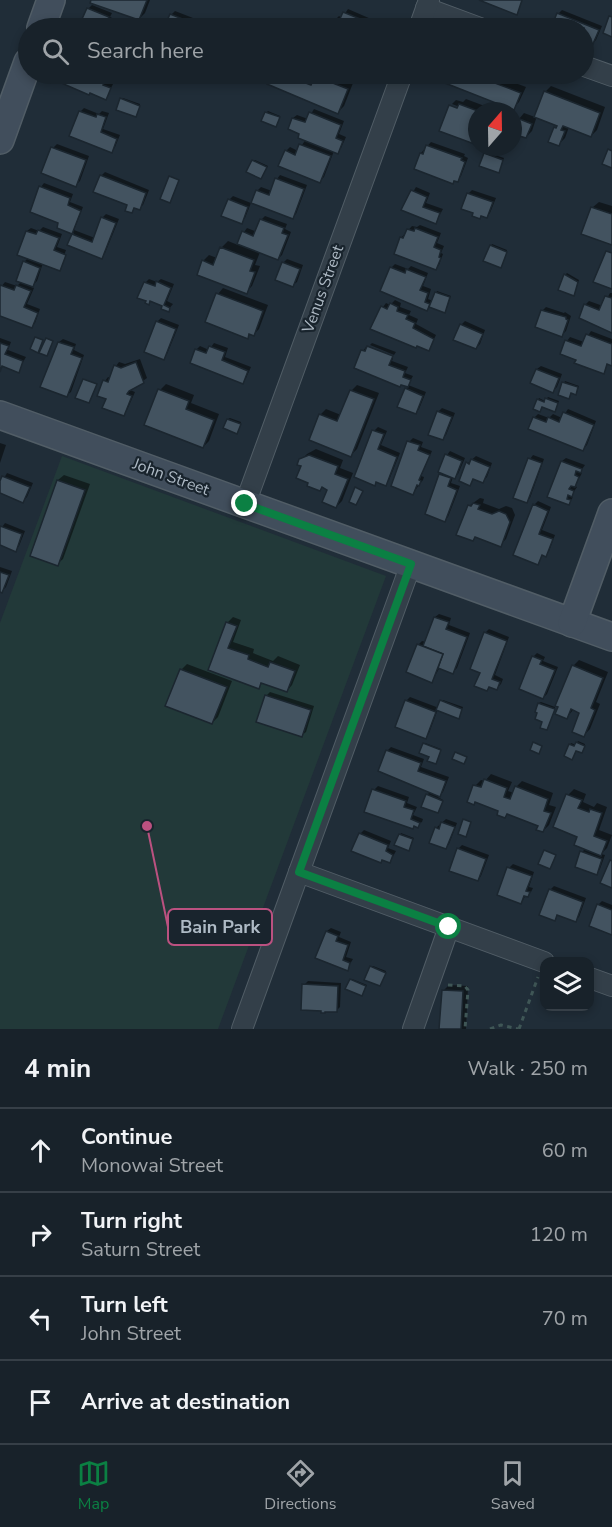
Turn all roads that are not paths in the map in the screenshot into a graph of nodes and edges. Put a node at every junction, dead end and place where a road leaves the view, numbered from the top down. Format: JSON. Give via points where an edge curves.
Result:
{"nodes":[{"id":1,"x":51,"y":0,"type":"edge"},
{"id":2,"x":428,"y":4,"type":"edge"},
{"id":3,"x":45,"y":18,"type":"edge"},
{"id":4,"x":458,"y":18,"type":"edge"},
{"id":5,"x":594,"y":70,"type":"edge"},
{"id":6,"x":612,"y":76,"type":"edge"},
{"id":7,"x":20,"y":84,"type":"edge"},
{"id":8,"x":398,"y":84,"type":"edge"},
{"id":9,"x":0,"y":140,"type":"edge"},
{"id":10,"x":0,"y":415,"type":"edge"},
{"id":11,"x":245,"y":504,"type":"junction"},
{"id":12,"x":612,"y":513,"type":"edge"},
{"id":13,"x":411,"y":564,"type":"junction"},
{"id":14,"x":572,"y":622,"type":"junction"},
{"id":15,"x":612,"y":637,"type":"edge"},
{"id":16,"x":299,"y":872,"type":"junction"},
{"id":17,"x":449,"y":927,"type":"junction"},
{"id":18,"x":540,"y":968,"type":"edge"},
{"id":19,"x":594,"y":979,"type":"edge"},
{"id":20,"x":612,"y":986,"type":"edge"},
{"id":21,"x":242,"y":1029,"type":"edge"},
{"id":22,"x":413,"y":1029,"type":"edge"}],
"edges":[{"from":1,"to":3,"type":"street"},
{"from":2,"to":4,"type":"street"},
{"from":5,"to":6,"type":"street"},
{"from":7,"to":9,"type":"street"},
{"from":8,"to":11,"type":"street","name":"Venus Street"},
{"from":10,"to":11,"type":"street","name":"John Street"},
{"from":11,"to":13,"type":"street","name":"John Street"},
{"from":12,"to":14,"type":"street"},
{"from":13,"to":14,"type":"street","name":"John Street"},
{"from":13,"to":16,"type":"street"},
{"from":14,"to":15,"type":"street","name":"John Street"},
{"from":16,"to":17,"type":"street"},
{"from":16,"to":21,"type":"street"},
{"from":17,"to":18,"type":"street"},
{"from":17,"to":22,"type":"street"},
{"from":19,"to":20,"type":"street"}]}
